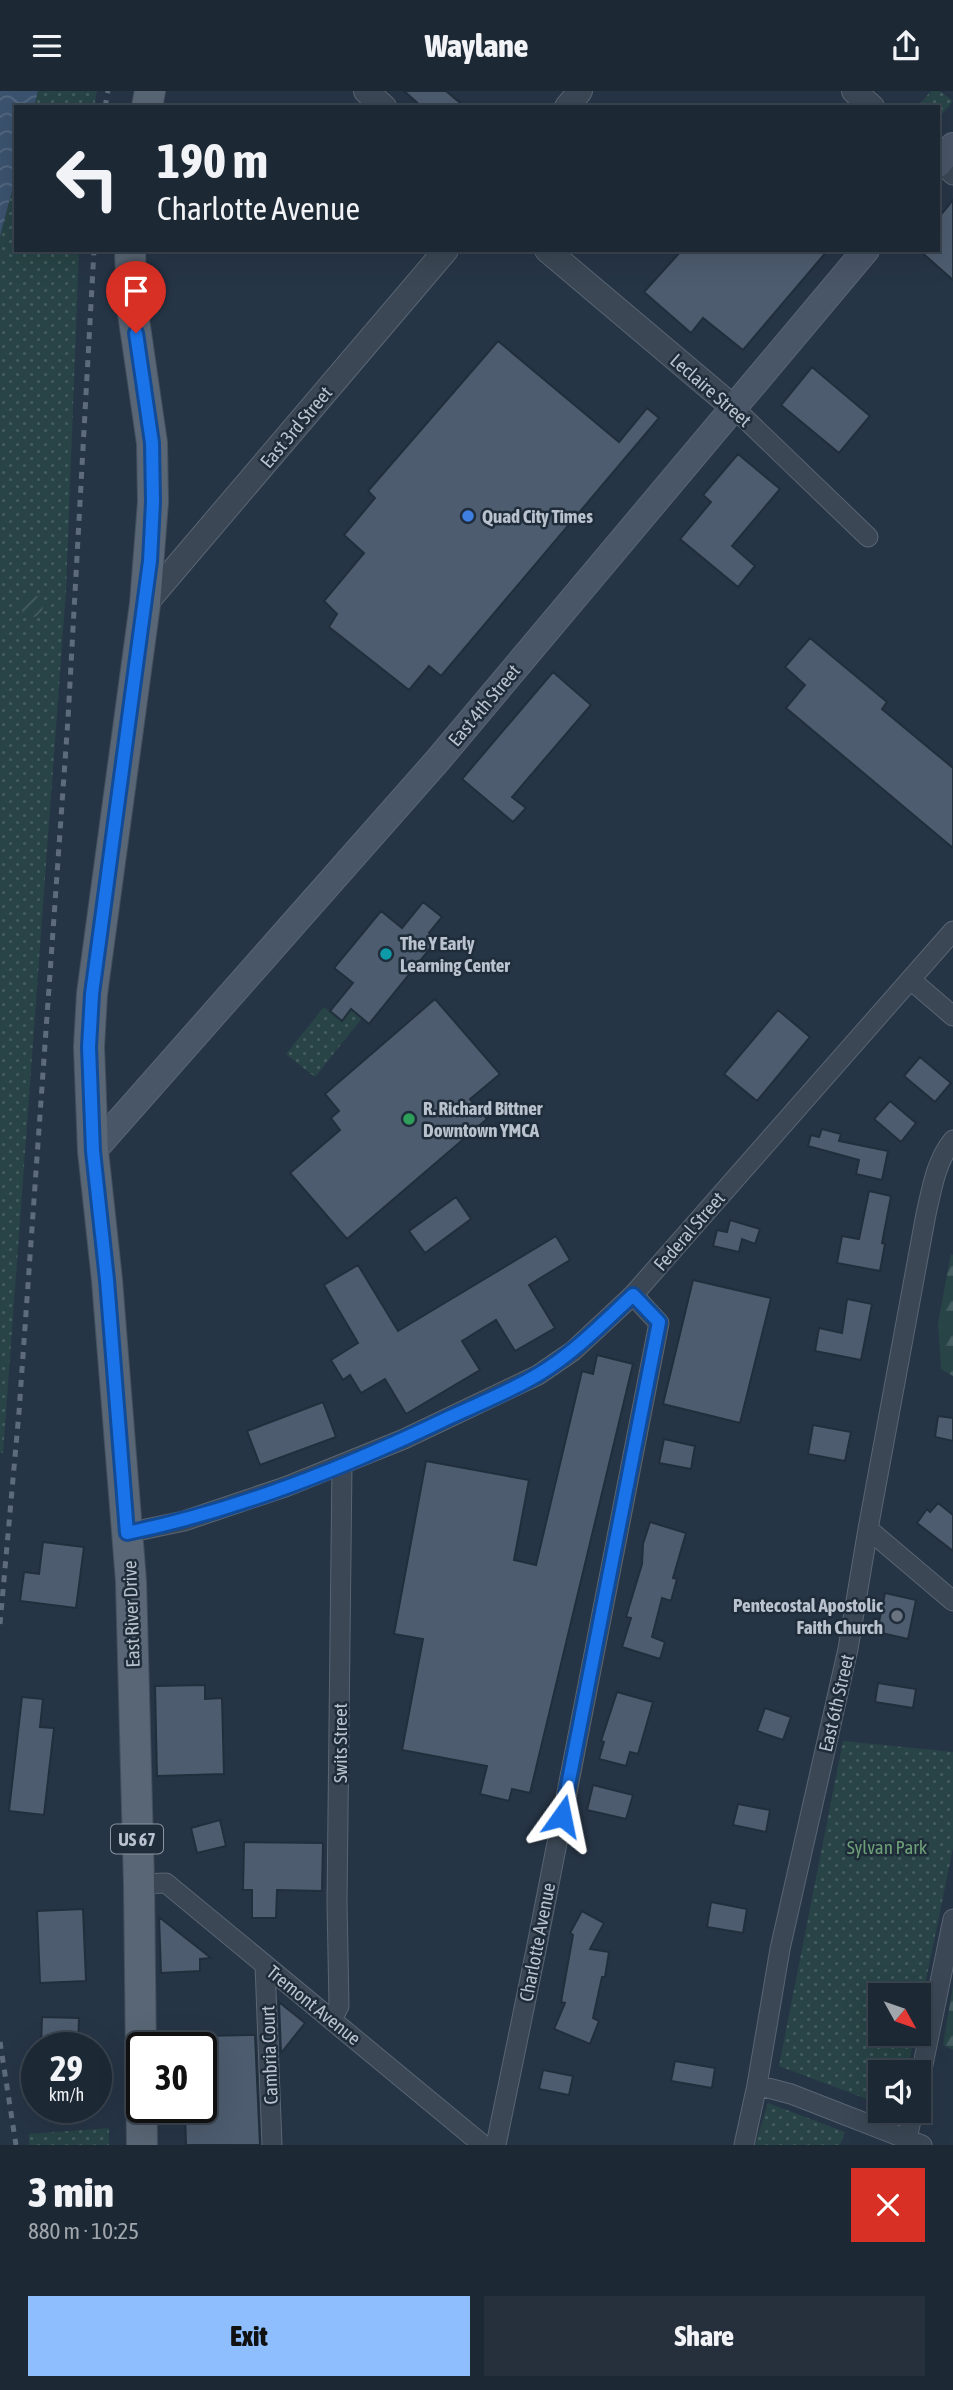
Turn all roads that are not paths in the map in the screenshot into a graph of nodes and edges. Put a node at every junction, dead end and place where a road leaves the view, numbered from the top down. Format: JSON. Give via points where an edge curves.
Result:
{"nodes":[{"id":1,"x":366,"y":91,"type":"edge"},
{"id":2,"x":580,"y":91,"type":"edge"},
{"id":3,"x":854,"y":91,"type":"edge"},
{"id":4,"x":382,"y":105,"type":"edge"},
{"id":5,"x":569,"y":105,"type":"edge"},
{"id":6,"x":870,"y":105,"type":"edge"},
{"id":7,"x":953,"y":146,"type":"edge"},
{"id":8,"x":940,"y":161,"type":"edge"},
{"id":9,"x":130,"y":252,"type":"edge"},
{"id":10,"x":444,"y":252,"type":"edge"},
{"id":11,"x":549,"y":252,"type":"edge"},
{"id":12,"x":864,"y":252,"type":"edge"},
{"id":13,"x":734,"y":408,"type":"junction"},
{"id":14,"x":868,"y":537,"type":"dead end"},
{"id":15,"x":145,"y":604,"type":"junction"},
{"id":16,"x":953,"y":931,"type":"edge"},
{"id":17,"x":911,"y":980,"type":"junction"},
{"id":18,"x":953,"y":1016,"type":"edge"},
{"id":19,"x":953,"y":1140,"type":"edge"},
{"id":20,"x":93,"y":1151,"type":"junction"},
{"id":21,"x":633,"y":1295,"type":"junction"},
{"id":22,"x":342,"y":1464,"type":"junction"},
{"id":23,"x":868,"y":1529,"type":"junction"},
{"id":24,"x":127,"y":1533,"type":"junction"},
{"id":25,"x":953,"y":1601,"type":"edge"},
{"id":26,"x":139,"y":1884,"type":"junction"},
{"id":27,"x":953,"y":1919,"type":"edge"},
{"id":28,"x":265,"y":1965,"type":"junction"},
{"id":29,"x":332,"y":2019,"type":"junction"},
{"id":30,"x":924,"y":2060,"type":"edge"},
{"id":31,"x":757,"y":2085,"type":"junction"},
{"id":32,"x":914,"y":2123,"type":"edge"},
{"id":33,"x":915,"y":2142,"type":"edge"},
{"id":34,"x":142,"y":2145,"type":"edge"},
{"id":35,"x":272,"y":2145,"type":"edge"},
{"id":36,"x":483,"y":2145,"type":"edge"},
{"id":37,"x":496,"y":2145,"type":"edge"},
{"id":38,"x":744,"y":2145,"type":"edge"}],
"edges":[{"from":1,"to":4,"type":"street"},
{"from":2,"to":5,"type":"street"},
{"from":3,"to":6,"type":"street"},
{"from":7,"to":8,"type":"main road"},
{"from":9,"to":15,"type":"main road","name":"East River Drive","number":"US 67","via":[[132,306],[152,443],[153,502]]},
{"from":10,"to":15,"type":"street","name":"East 3rd Street"},
{"from":11,"to":13,"type":"street","name":"Leclaire Street"},
{"from":12,"to":13,"type":"main road","name":"East 4th Street"},
{"from":13,"to":14,"type":"street","name":"Leclaire Street"},
{"from":13,"to":20,"type":"main road","name":"East 4th Street","via":[[438,760]]},
{"from":15,"to":20,"type":"main road","name":"East River Drive","number":"US 67","via":[[92,994]]},
{"from":16,"to":17,"type":"street","name":"Federal Street"},
{"from":17,"to":18,"type":"street"},
{"from":17,"to":21,"type":"street","name":"Federal Street"},
{"from":19,"to":23,"type":"street","name":"East 6th Street","via":[[943,1151],[935,1176]]},
{"from":20,"to":24,"type":"main road","name":"East River Drive","number":"US 67"},
{"from":21,"to":22,"type":"street","name":"Federal Street","via":[[573,1351],[538,1375]]},
{"from":21,"to":37,"type":"street","name":"Charlotte Avenue","via":[[659,1322]]},
{"from":22,"to":24,"type":"street","name":"Federal Street","via":[[184,1521]]},
{"from":22,"to":29,"type":"street","name":"Swits Street","via":[[338,2006]]},
{"from":23,"to":25,"type":"street"},
{"from":23,"to":31,"type":"street","name":"East 6th Street","via":[[848,1649],[780,1949]]},
{"from":24,"to":26,"type":"main road","name":"East River Drive","number":"US 67"},
{"from":26,"to":28,"type":"street","name":"Tremont Avenue","via":[[166,1883]]},
{"from":26,"to":34,"type":"main road","name":"East River Drive","number":"US 67"},
{"from":27,"to":30,"type":"street"},
{"from":28,"to":29,"type":"street","name":"Tremont Avenue"},
{"from":28,"to":35,"type":"street","name":"Cambria Court"},
{"from":29,"to":36,"type":"street","name":"Tremont Avenue"},
{"from":31,"to":33,"type":"street"},
{"from":31,"to":38,"type":"street","name":"East 6th Street"},
{"from":32,"to":33,"type":"street"}]}
